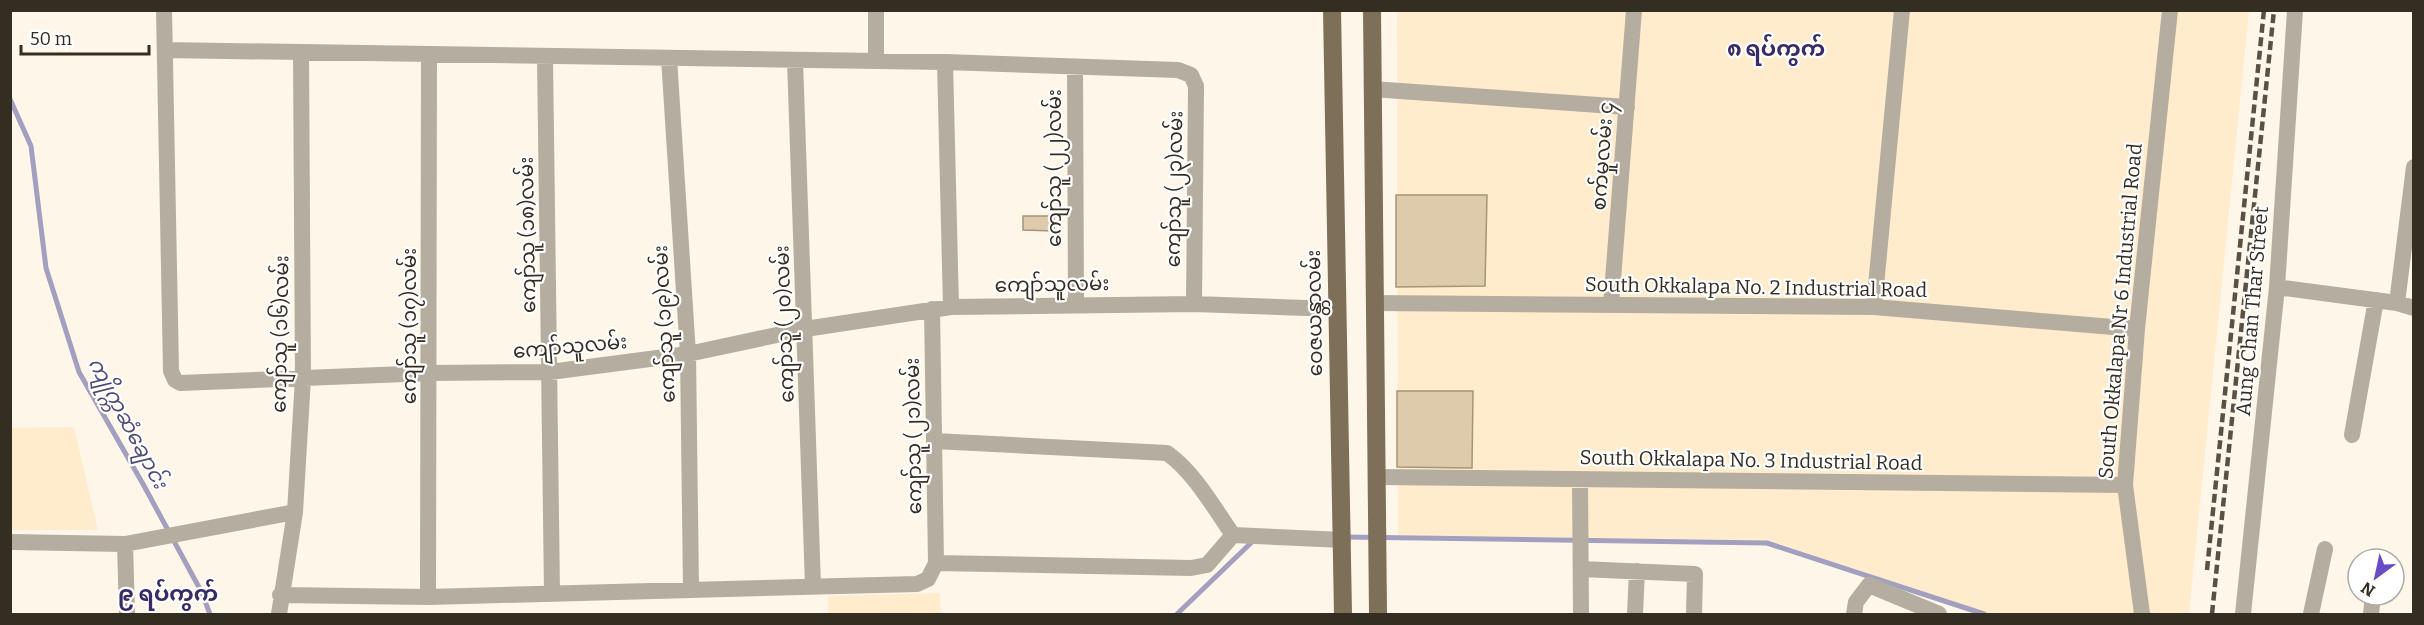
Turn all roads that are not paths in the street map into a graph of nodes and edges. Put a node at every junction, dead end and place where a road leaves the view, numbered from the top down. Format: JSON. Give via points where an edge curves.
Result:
{"nodes":[{"id":1,"x":164,"y":10,"type":"edge"},
{"id":2,"x":876,"y":10,"type":"edge"},
{"id":3,"x":1332,"y":10,"type":"edge"},
{"id":4,"x":1372,"y":10,"type":"edge"},
{"id":5,"x":1634,"y":10,"type":"edge"},
{"id":6,"x":1902,"y":10,"type":"edge"},
{"id":7,"x":2170,"y":10,"type":"edge"},
{"id":8,"x":2295,"y":10,"type":"edge"},
{"id":9,"x":165,"y":50,"type":"junction"},
{"id":10,"x":302,"y":52,"type":"junction"},
{"id":11,"x":429,"y":54,"type":"junction"},
{"id":12,"x":545,"y":57,"type":"junction"},
{"id":13,"x":669,"y":58,"type":"junction"},
{"id":14,"x":795,"y":60,"type":"junction"},
{"id":15,"x":876,"y":60,"type":"junction"},
{"id":16,"x":945,"y":62,"type":"junction"},
{"id":17,"x":1075,"y":68,"type":"junction"},
{"id":18,"x":1372,"y":89,"type":"junction"},
{"id":19,"x":1627,"y":107,"type":"junction"},
{"id":20,"x":2414,"y":167,"type":"edge"},
{"id":21,"x":2410,"y":217,"type":"edge"},
{"id":22,"x":2277,"y":287,"type":"junction"},
{"id":23,"x":2376,"y":300,"type":"junction"},
{"id":24,"x":1374,"y":303,"type":"junction"},
{"id":25,"x":2397,"y":303,"type":"junction"},
{"id":26,"x":1076,"y":304,"type":"junction"},
{"id":27,"x":1194,"y":304,"type":"junction"},
{"id":28,"x":1611,"y":305,"type":"junction"},
{"id":29,"x":951,"y":307,"type":"junction"},
{"id":30,"x":1874,"y":307,"type":"junction"},
{"id":31,"x":2414,"y":308,"type":"edge"},
{"id":32,"x":932,"y":309,"type":"junction"},
{"id":33,"x":1336,"y":309,"type":"junction"},
{"id":34,"x":806,"y":329,"type":"junction"},
{"id":35,"x":2137,"y":329,"type":"junction"},
{"id":36,"x":688,"y":354,"type":"junction"},
{"id":37,"x":550,"y":372,"type":"junction"},
{"id":38,"x":430,"y":373,"type":"junction"},
{"id":39,"x":303,"y":378,"type":"junction"},
{"id":40,"x":2352,"y":435,"type":"dead end"},
{"id":41,"x":934,"y":441,"type":"junction"},
{"id":42,"x":1376,"y":477,"type":"junction"},
{"id":43,"x":1580,"y":479,"type":"junction"},
{"id":44,"x":2125,"y":485,"type":"junction"},
{"id":45,"x":295,"y":512,"type":"junction"},
{"id":46,"x":1233,"y":535,"type":"junction"},
{"id":47,"x":1343,"y":540,"type":"junction"},
{"id":48,"x":10,"y":542,"type":"edge"},
{"id":49,"x":125,"y":544,"type":"junction"},
{"id":50,"x":2325,"y":549,"type":"dead end"},
{"id":51,"x":936,"y":563,"type":"junction"},
{"id":52,"x":1581,"y":569,"type":"junction"},
{"id":53,"x":1637,"y":571,"type":"junction"},
{"id":54,"x":813,"y":586,"type":"junction"},
{"id":55,"x":691,"y":590,"type":"junction"},
{"id":56,"x":552,"y":593,"type":"junction"},
{"id":57,"x":280,"y":595,"type":"junction"},
{"id":58,"x":428,"y":597,"type":"junction"},
{"id":59,"x":127,"y":615,"type":"edge"},
{"id":60,"x":279,"y":615,"type":"edge"},
{"id":61,"x":1343,"y":615,"type":"edge"},
{"id":62,"x":1378,"y":615,"type":"edge"},
{"id":63,"x":1581,"y":615,"type":"edge"},
{"id":64,"x":1635,"y":615,"type":"edge"},
{"id":65,"x":1694,"y":615,"type":"edge"},
{"id":66,"x":1854,"y":615,"type":"edge"},
{"id":67,"x":1939,"y":615,"type":"edge"},
{"id":68,"x":2142,"y":615,"type":"edge"},
{"id":69,"x":2243,"y":615,"type":"edge"},
{"id":70,"x":2311,"y":615,"type":"edge"}],
"edges":[{"from":1,"to":9,"type":"street","name":"ကျော်သူလမ်း"},
{"from":2,"to":15,"type":"street"},
{"from":3,"to":33,"type":"main road","name":"ဝေဇယန္တာလမ်း"},
{"from":4,"to":18,"type":"main road"},
{"from":5,"to":19,"type":"street","name":"စက်မှုလမ်း ၄"},
{"from":6,"to":30,"type":"street"},
{"from":7,"to":35,"type":"street","name":"South Okkalapa Nr 6 Industrial Road"},
{"from":8,"to":22,"type":"street","name":"Aung Chan Thar Street"},
{"from":9,"to":10,"type":"street"},
{"from":9,"to":39,"type":"street","name":"ကျော်သူလမ်း","via":[[171,370],[175,380],[180,383]]},
{"from":10,"to":11,"type":"street"},
{"from":10,"to":39,"type":"street","name":"ကျော်သူ (၁၆)လမ်း"},
{"from":11,"to":12,"type":"street"},
{"from":11,"to":38,"type":"street","name":"ကျော်သူ (၁၇)လမ်း"},
{"from":12,"to":13,"type":"street"},
{"from":12,"to":37,"type":"street","name":"ကျော်သူ (၁၈)လမ်း"},
{"from":13,"to":14,"type":"street"},
{"from":13,"to":36,"type":"street","name":"ကျော်သူ (၁၉)လမ်း"},
{"from":14,"to":15,"type":"street"},
{"from":14,"to":34,"type":"street","name":"ကျော်သူ (၂၀)လမ်း"},
{"from":15,"to":16,"type":"street"},
{"from":16,"to":17,"type":"street"},
{"from":16,"to":29,"type":"street"},
{"from":17,"to":26,"type":"street","name":"ကျော်သူ (၂၂)လမ်း"},
{"from":17,"to":27,"type":"street","name":"ကျော်သူ (၂၃)လမ်း","via":[[1178,70],[1191,75],[1196,86]]},
{"from":18,"to":19,"type":"street"},
{"from":18,"to":24,"type":"main road"},
{"from":19,"to":28,"type":"street","name":"စက်မှုလမ်း ၄"},
{"from":20,"to":21,"type":"street"},
{"from":21,"to":25,"type":"street"},
{"from":22,"to":23,"type":"street"},
{"from":22,"to":69,"type":"street","name":"Aung Chan Thar Street"},
{"from":23,"to":25,"type":"street"},
{"from":23,"to":40,"type":"street"},
{"from":24,"to":28,"type":"street","name":"South Okkalapa No. 2 Industrial Road"},
{"from":24,"to":42,"type":"main road"},
{"from":25,"to":31,"type":"street"},
{"from":26,"to":27,"type":"street","name":"ကျော်သူလမ်း"},
{"from":26,"to":29,"type":"street","name":"ကျော်သူလမ်း"},
{"from":27,"to":33,"type":"street","name":"ကျော်သူလမ်း"},
{"from":28,"to":30,"type":"street","name":"South Okkalapa No. 2 Industrial Road"},
{"from":29,"to":32,"type":"street","name":"ကျော်သူလမ်း"},
{"from":30,"to":35,"type":"street","name":"South Okkalapa No. 2 Industrial Road"},
{"from":32,"to":34,"type":"street","name":"ကျော်သူလမ်း"},
{"from":32,"to":41,"type":"street","name":"ကျော်သူ (၂၁)လမ်း"},
{"from":33,"to":47,"type":"main road","name":"ဝေဇယန္တာလမ်း"},
{"from":34,"to":36,"type":"street","name":"ကျော်သူလမ်း"},
{"from":34,"to":54,"type":"street","name":"ကျော်သူ (၂၀)လမ်း"},
{"from":35,"to":44,"type":"street","name":"South Okkalapa Nr 6 Industrial Road"},
{"from":36,"to":37,"type":"street","name":"ကျော်သူလမ်း"},
{"from":36,"to":55,"type":"street","name":"ကျော်သူ (၁၉)လမ်း"},
{"from":37,"to":38,"type":"street","name":"ကျော်သူလမ်း"},
{"from":37,"to":56,"type":"street","name":"ကျော်သူ (၁၈)လမ်း"},
{"from":38,"to":39,"type":"street","name":"ကျော်သူလမ်း"},
{"from":38,"to":58,"type":"street","name":"ကျော်သူ (၁၇)လမ်း"},
{"from":39,"to":45,"type":"street","name":"ကျော်သူ (၁၆)လမ်း"},
{"from":41,"to":46,"type":"street","via":[[1167,453],[1201,489]]},
{"from":41,"to":51,"type":"street","name":"ကျော်သူ (၂၁)လမ်း"},
{"from":42,"to":43,"type":"street","name":"South Okkalapa No. 3 Industrial Road"},
{"from":42,"to":62,"type":"main road"},
{"from":43,"to":44,"type":"street","name":"South Okkalapa No. 3 Industrial Road"},
{"from":43,"to":52,"type":"street"},
{"from":44,"to":68,"type":"street","name":"South Okkalapa Nr 6 Industrial Road"},
{"from":45,"to":49,"type":"street"},
{"from":45,"to":57,"type":"street","name":"ကျော်သူ (၁၆)လမ်း"},
{"from":46,"to":47,"type":"street"},
{"from":46,"to":51,"type":"street","via":[[1207,565],[1191,568]]},
{"from":47,"to":61,"type":"main road","name":"ဝေဇယန္တာလမ်း"},
{"from":48,"to":49,"type":"street"},
{"from":49,"to":59,"type":"street"},
{"from":50,"to":70,"type":"street"},
{"from":51,"to":54,"type":"street","via":[[927,579],[917,584]]},
{"from":52,"to":53,"type":"street"},
{"from":52,"to":63,"type":"street"},
{"from":53,"to":64,"type":"street"},
{"from":53,"to":65,"type":"street","via":[[1695,574]]},
{"from":54,"to":55,"type":"street"},
{"from":55,"to":56,"type":"street"},
{"from":56,"to":58,"type":"street"},
{"from":57,"to":58,"type":"street"},
{"from":57,"to":60,"type":"street","name":"ကျော်သူ (၁၆)လမ်း"},
{"from":66,"to":67,"type":"street","via":[[1857,602],[1869,585]]}]}
